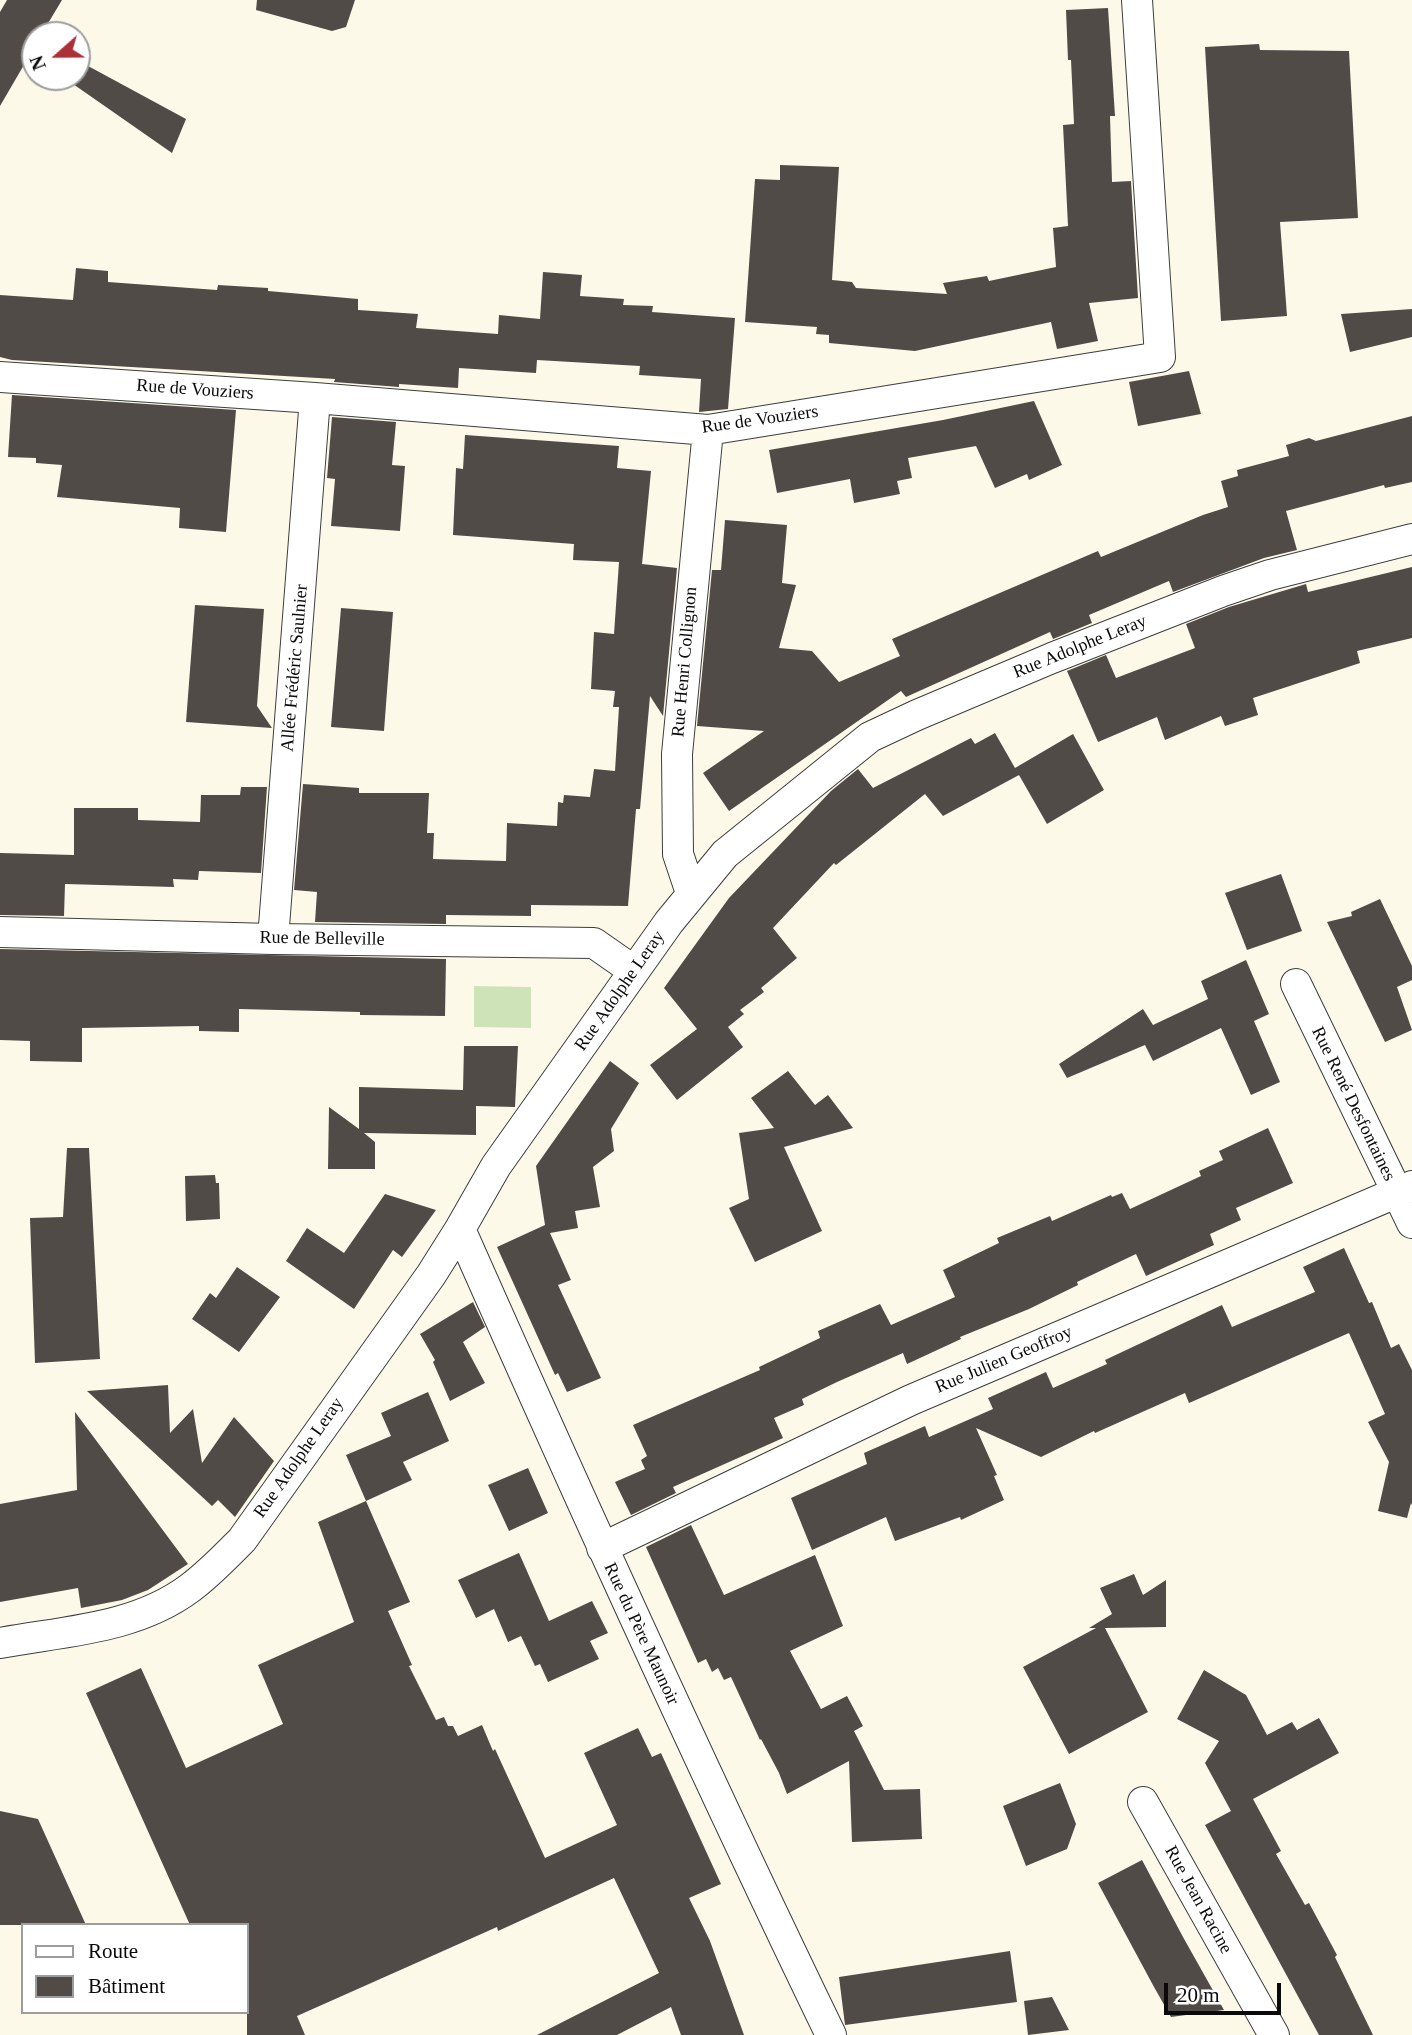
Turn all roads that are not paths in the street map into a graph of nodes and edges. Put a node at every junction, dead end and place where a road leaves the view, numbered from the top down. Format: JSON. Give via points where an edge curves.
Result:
{"nodes":[{"id":1,"x":1137,"y":0,"type":"edge"},
{"id":2,"x":0,"y":377,"type":"edge"},
{"id":3,"x":316,"y":398,"type":"junction"},
{"id":4,"x":708,"y":430,"type":"junction"},
{"id":5,"x":1412,"y":539,"type":"edge"},
{"id":6,"x":691,"y":893,"type":"junction"},
{"id":7,"x":0,"y":932,"type":"edge"},
{"id":8,"x":273,"y":939,"type":"junction"},
{"id":9,"x":634,"y":971,"type":"junction"},
{"id":10,"x":1296,"y":984,"type":"dead end"},
{"id":11,"x":1404,"y":1189,"type":"edge"},
{"id":12,"x":1412,"y":1223,"type":"edge"},
{"id":13,"x":460,"y":1229,"type":"junction"},
{"id":14,"x":602,"y":1548,"type":"junction"},
{"id":15,"x":0,"y":1643,"type":"edge"},
{"id":16,"x":1143,"y":1802,"type":"dead end"},
{"id":17,"x":831,"y":2035,"type":"edge"},
{"id":18,"x":1274,"y":2035,"type":"edge"}],
"edges":[{"from":1,"to":4,"type":"street","name":"Rue de Vouziers","via":[[1160,357]]},
{"from":2,"to":3,"type":"street","name":"Rue de Vouziers"},
{"from":3,"to":4,"type":"street","name":"Rue de Vouziers"},
{"from":3,"to":8,"type":"street","name":"Allée Frédéric Saulnier"},
{"from":4,"to":6,"type":"street","name":"Rue Henri Collignon","via":[[677,754],[678,854]]},
{"from":5,"to":6,"type":"street","name":"Rue Adolphe Leray","via":[[1223,591],[1052,657],[870,737],[725,854]]},
{"from":6,"to":9,"type":"street","name":"Rue Adolphe Leray"},
{"from":7,"to":8,"type":"street","name":"Rue de Belleville"},
{"from":8,"to":9,"type":"street","name":"Rue de Belleville","via":[[594,943]]},
{"from":9,"to":13,"type":"street","name":"Rue Adolphe Leray","via":[[496,1166]]},
{"from":10,"to":11,"type":"street","name":"Rue René Desfontaines"},
{"from":11,"to":12,"type":"street","name":"Rue René Desfontaines"},
{"from":11,"to":14,"type":"street","name":"Rue Julien Geoffroy","via":[[911,1400]]},
{"from":13,"to":14,"type":"street","name":"Rue du Père Maunoir"},
{"from":13,"to":15,"type":"street","name":"Rue Adolphe Leray","via":[[242,1540],[208,1574],[165,1604],[120,1622]]},
{"from":14,"to":17,"type":"street","name":"Rue du Père Maunoir"},
{"from":16,"to":18,"type":"street","name":"Rue Jean Racine"}]}
